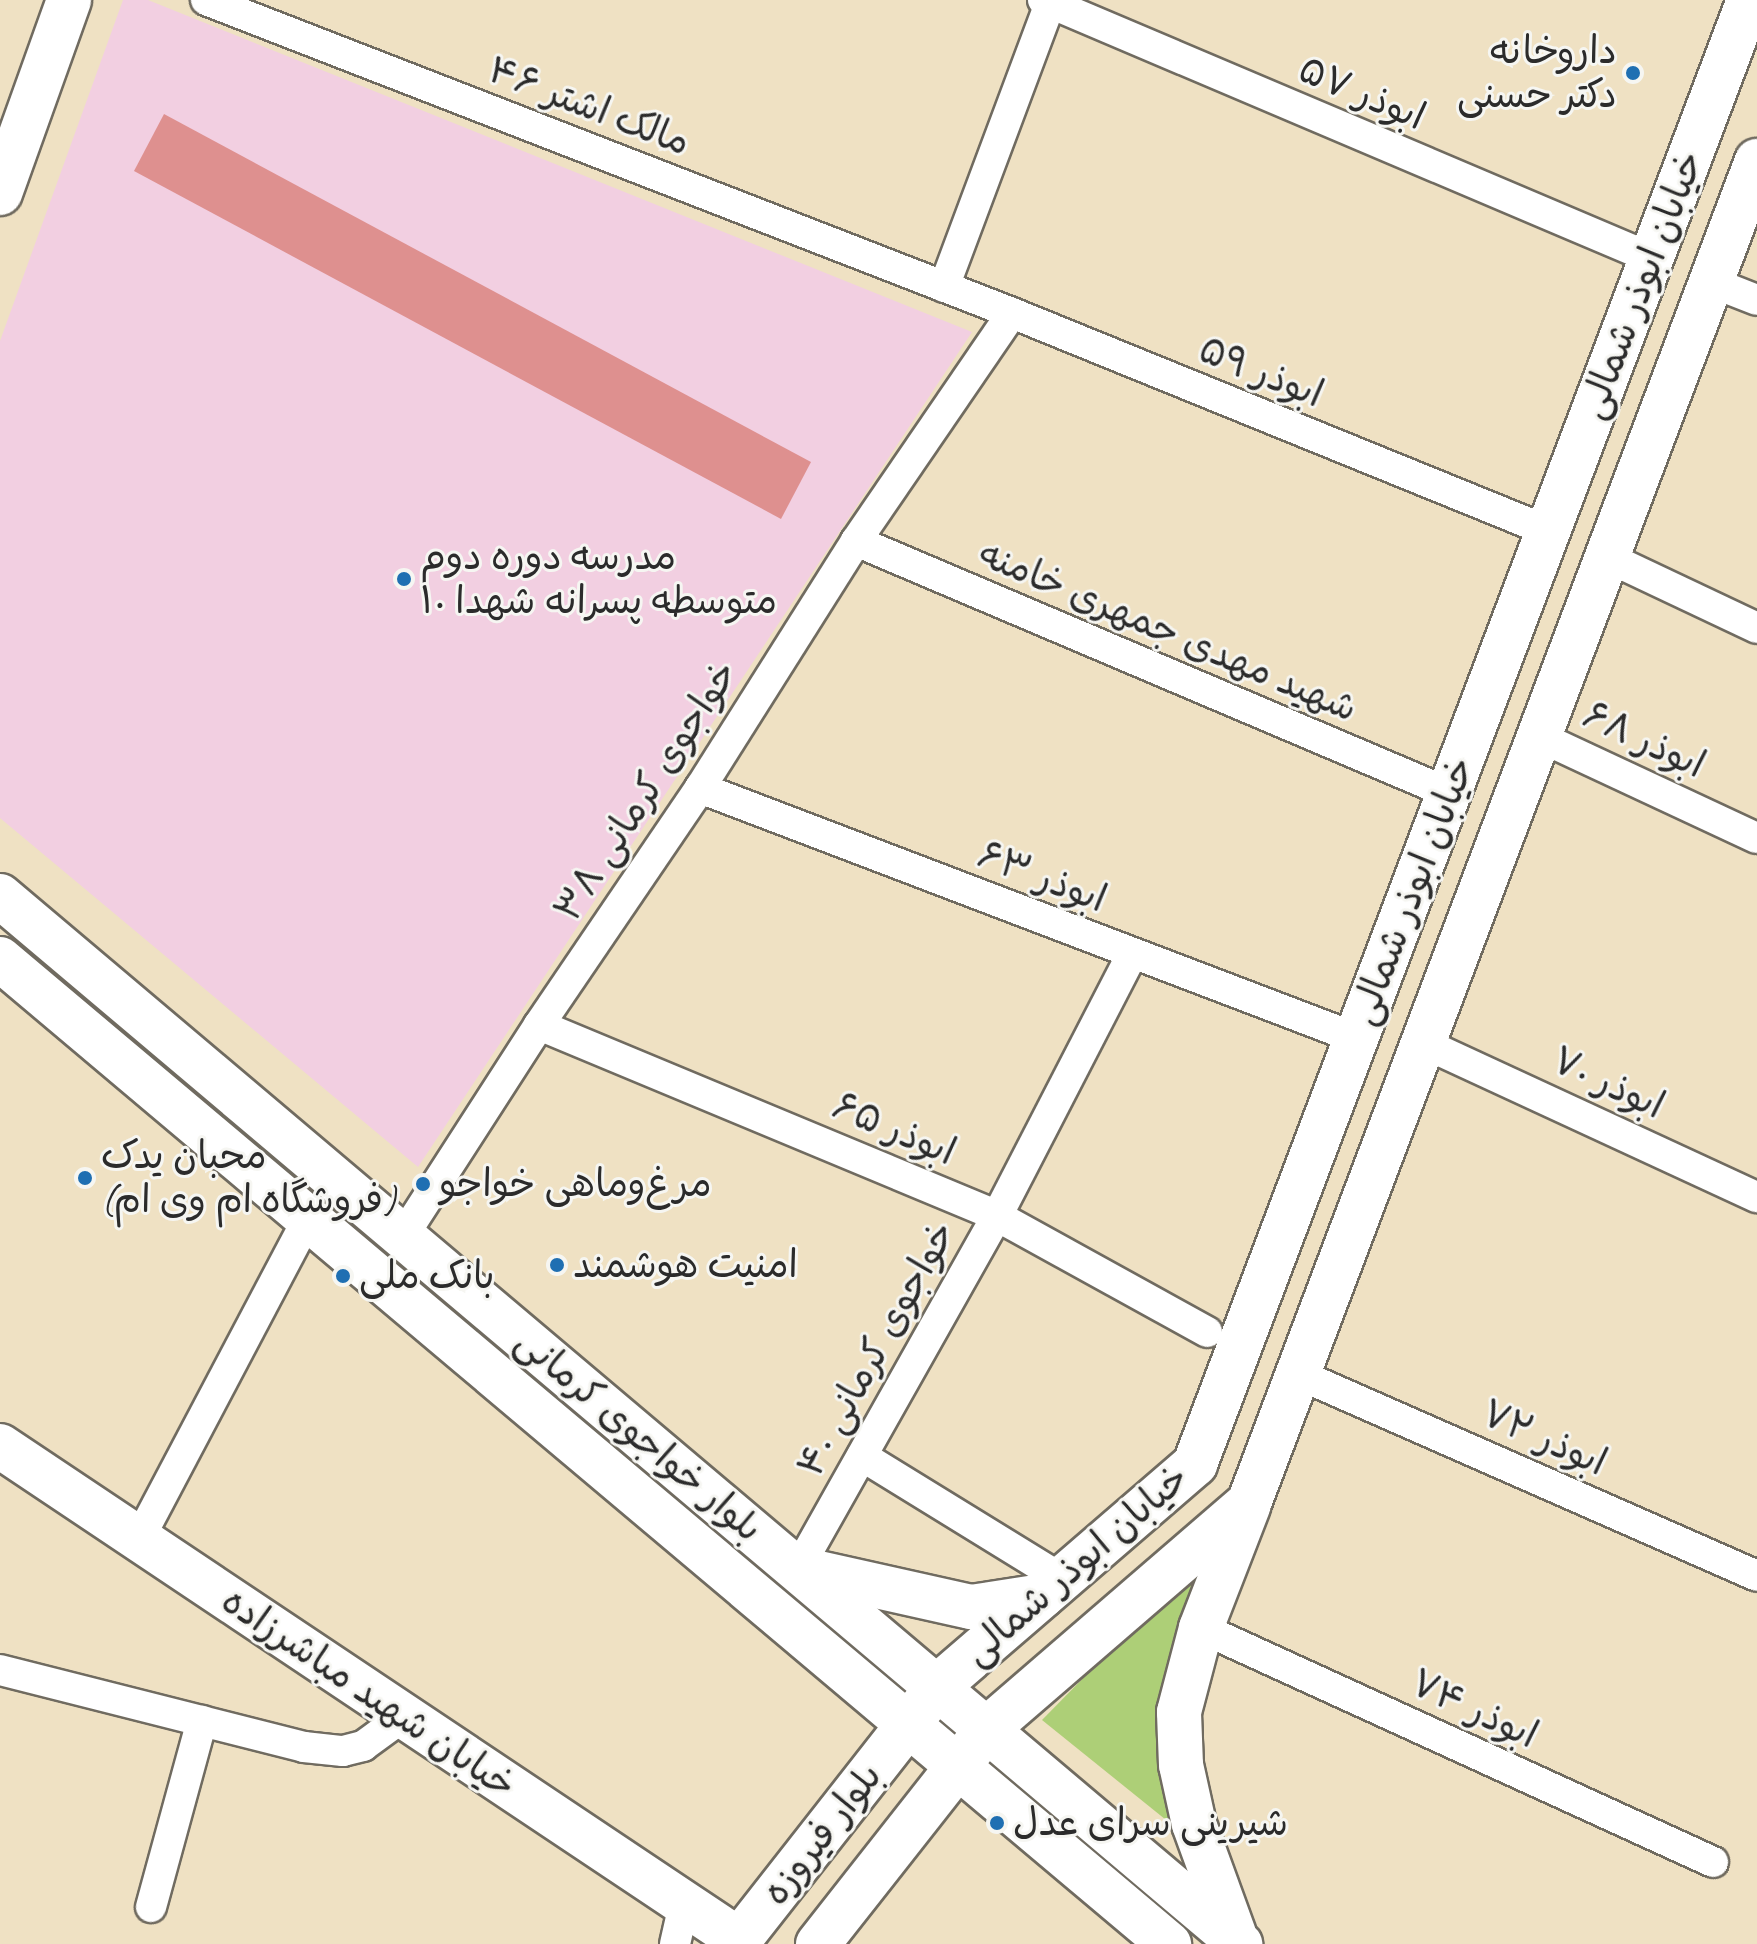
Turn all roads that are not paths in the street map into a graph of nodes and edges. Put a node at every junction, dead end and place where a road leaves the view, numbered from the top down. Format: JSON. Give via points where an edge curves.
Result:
{"nodes":[{"id":1,"x":69,"y":0,"type":"edge"},
{"id":2,"x":206,"y":0,"type":"edge"},
{"id":3,"x":1749,"y":0,"type":"edge"},
{"id":4,"x":1046,"y":2,"type":"edge"},
{"id":5,"x":1757,"y":161,"type":"edge"},
{"id":6,"x":0,"y":193,"type":"edge"},
{"id":7,"x":1651,"y":258,"type":"junction"},
{"id":8,"x":1711,"y":282,"type":"junction"},
{"id":9,"x":944,"y":287,"type":"junction"},
{"id":10,"x":1757,"y":300,"type":"edge"},
{"id":11,"x":1012,"y":313,"type":"junction"},
{"id":12,"x":1548,"y":531,"type":"junction"},
{"id":13,"x":856,"y":541,"type":"junction"},
{"id":14,"x":1607,"y":557,"type":"junction"},
{"id":15,"x":1757,"y":628,"type":"edge"},
{"id":16,"x":1540,"y":737,"type":"junction"},
{"id":17,"x":700,"y":788,"type":"junction"},
{"id":18,"x":1449,"y":793,"type":"junction"},
{"id":19,"x":1757,"y":838,"type":"edge"},
{"id":20,"x":0,"y":896,"type":"edge"},
{"id":21,"x":1132,"y":955,"type":"junction"},
{"id":22,"x":0,"y":959,"type":"edge"},
{"id":23,"x":539,"y":1025,"type":"junction"},
{"id":24,"x":1356,"y":1038,"type":"junction"},
{"id":25,"x":1423,"y":1043,"type":"junction"},
{"id":26,"x":1757,"y":1197,"type":"edge"},
{"id":27,"x":1296,"y":1198,"type":"junction"},
{"id":28,"x":997,"y":1216,"type":"junction"},
{"id":29,"x":308,"y":1218,"type":"junction"},
{"id":30,"x":1355,"y":1225,"type":"junction"},
{"id":31,"x":403,"y":1236,"type":"junction"},
{"id":32,"x":1207,"y":1332,"type":"dead end"},
{"id":33,"x":1298,"y":1374,"type":"junction"},
{"id":34,"x":0,"y":1446,"type":"edge"},
{"id":35,"x":862,"y":1456,"type":"junction"},
{"id":36,"x":1249,"y":1503,"type":"junction"},
{"id":37,"x":139,"y":1539,"type":"junction"},
{"id":38,"x":798,"y":1569,"type":"junction"},
{"id":39,"x":1757,"y":1576,"type":"edge"},
{"id":40,"x":1045,"y":1583,"type":"junction"},
{"id":41,"x":1201,"y":1628,"type":"junction"},
{"id":42,"x":0,"y":1670,"type":"edge"},
{"id":43,"x":938,"y":1686,"type":"junction"},
{"id":44,"x":404,"y":1716,"type":"junction"},
{"id":45,"x":202,"y":1721,"type":"junction"},
{"id":46,"x":908,"y":1724,"type":"junction"},
{"id":47,"x":988,"y":1728,"type":"junction"},
{"id":48,"x":957,"y":1766,"type":"junction"},
{"id":49,"x":1713,"y":1862,"type":"dead end"},
{"id":50,"x":151,"y":1907,"type":"dead end"},
{"id":51,"x":679,"y":1924,"type":"edge"},
{"id":52,"x":1237,"y":1940,"type":"edge"},
{"id":53,"x":738,"y":1942,"type":"edge"},
{"id":54,"x":818,"y":1944,"type":"edge"},
{"id":55,"x":1169,"y":1944,"type":"edge"}],
"edges":[{"from":1,"to":6,"type":"main road"},
{"from":2,"to":9,"type":"street","name":"مالک اشتر ۴۶"},
{"from":3,"to":7,"type":"main road","name":"خیابان ابوذر شمالی"},
{"from":4,"to":7,"type":"street","name":"ابوذر ۵۷"},
{"from":4,"to":9,"type":"street"},
{"from":5,"to":8,"type":"main road","name":"خیابان ابوذر شمالی"},
{"from":7,"to":12,"type":"main road","name":"خیابان ابوذر شمالی"},
{"from":8,"to":10,"type":"street"},
{"from":8,"to":14,"type":"main road","name":"خیابان ابوذر شمالی"},
{"from":9,"to":11,"type":"street","name":"ابوذر ۵۹"},
{"from":11,"to":12,"type":"street","name":"ابوذر ۵۹"},
{"from":11,"to":13,"type":"street","name":"خواجوی کرمانی ۳۸"},
{"from":12,"to":18,"type":"main road","name":"خیابان ابوذر شمالی"},
{"from":13,"to":17,"type":"street","name":"خواجوی کرمانی ۳۸"},
{"from":13,"to":18,"type":"street","name":"شهید مهدی جمهری خامنه"},
{"from":14,"to":15,"type":"street"},
{"from":14,"to":16,"type":"main road","name":"خیابان ابوذر شمالی"},
{"from":16,"to":19,"type":"street","name":"ابوذر ۶۸"},
{"from":16,"to":25,"type":"main road","name":"خیابان ابوذر شمالی"},
{"from":17,"to":21,"type":"street","name":"ابوذر ۶۳"},
{"from":17,"to":23,"type":"street","name":"خواجوی کرمانی ۳۸"},
{"from":18,"to":24,"type":"main road","name":"خیابان ابوذر شمالی"},
{"from":20,"to":31,"type":"main road","name":"بلوار خواجوی کرمانی"},
{"from":21,"to":24,"type":"street","name":"ابوذر ۶۳"},
{"from":21,"to":28,"type":"street","name":"خواجوی کرمانی ۴۰"},
{"from":22,"to":29,"type":"main road","name":"بلوار خواجوی کرمانی"},
{"from":23,"to":28,"type":"street","name":"ابوذر ۶۵"},
{"from":23,"to":31,"type":"street","name":"خواجوی کرمانی ۳۸"},
{"from":24,"to":27,"type":"main road","name":"خیابان ابوذر شمالی"},
{"from":25,"to":26,"type":"street","name":"ابوذر ۷۰"},
{"from":25,"to":30,"type":"main road","name":"خیابان ابوذر شمالی"},
{"from":27,"to":30,"type":"main road"},
{"from":27,"to":40,"type":"main road","name":"خیابان ابوذر شمالی","via":[[1195,1464]]},
{"from":28,"to":32,"type":"street","name":"ابوذر ۶۵"},
{"from":28,"to":35,"type":"street","name":"خواجوی کرمانی ۴۰"},
{"from":29,"to":37,"type":"street"},
{"from":29,"to":46,"type":"main road","name":"بلوار خواجوی کرمانی"},
{"from":30,"to":33,"type":"main road","name":"خیابان ابوذر شمالی"},
{"from":31,"to":38,"type":"main road","name":"بلوار خواجوی کرمانی"},
{"from":33,"to":36,"type":"main road","name":"خیابان ابوذر شمالی"},
{"from":33,"to":39,"type":"street","name":"ابوذر ۷۲"},
{"from":34,"to":37,"type":"main road","name":"خیابان شهید مباشرزاده"},
{"from":35,"to":38,"type":"street","name":"خواجوی کرمانی ۴۰"},
{"from":35,"to":40,"type":"street"},
{"from":36,"to":41,"type":"main road"},
{"from":36,"to":47,"type":"main road","name":"خیابان ابوذر شمالی"},
{"from":37,"to":44,"type":"main road","name":"خیابان شهید مباشرزاده"},
{"from":38,"to":40,"type":"main road","via":[[971,1607]]},
{"from":38,"to":43,"type":"main road","name":"بلوار خواجوی کرمانی"},
{"from":40,"to":43,"type":"main road","name":"خیابان ابوذر شمالی"},
{"from":41,"to":49,"type":"street","name":"ابوذر ۷۴"},
{"from":41,"to":52,"type":"main road","via":[[1179,1712],[1181,1765],[1194,1824]]},
{"from":42,"to":45,"type":"street"},
{"from":43,"to":46,"type":"main road","name":"خیابان ابوذر شمالی"},
{"from":43,"to":47,"type":"main road","name":"بلوار خواجوی کرمانی"},
{"from":44,"to":45,"type":"street","via":[[363,1746],[343,1751],[304,1747]]},
{"from":44,"to":51,"type":"main road","name":"خیابان شهید مباشرزاده"},
{"from":45,"to":50,"type":"street"},
{"from":46,"to":48,"type":"main road","name":"بلوار خواجوی کرمانی"},
{"from":46,"to":53,"type":"main road","name":"بلوار فیروزه"},
{"from":47,"to":48,"type":"main road","name":"خیابان ابوذر شمالی"},
{"from":47,"to":52,"type":"main road","name":"بلوار خواجوی کرمانی"},
{"from":48,"to":54,"type":"main road","name":"بلوار فیروزه"},
{"from":48,"to":55,"type":"main road","name":"بلوار خواجوی کرمانی"},
{"from":51,"to":53,"type":"main road","name":"خیابان شهید مباشرزاده"}]}
